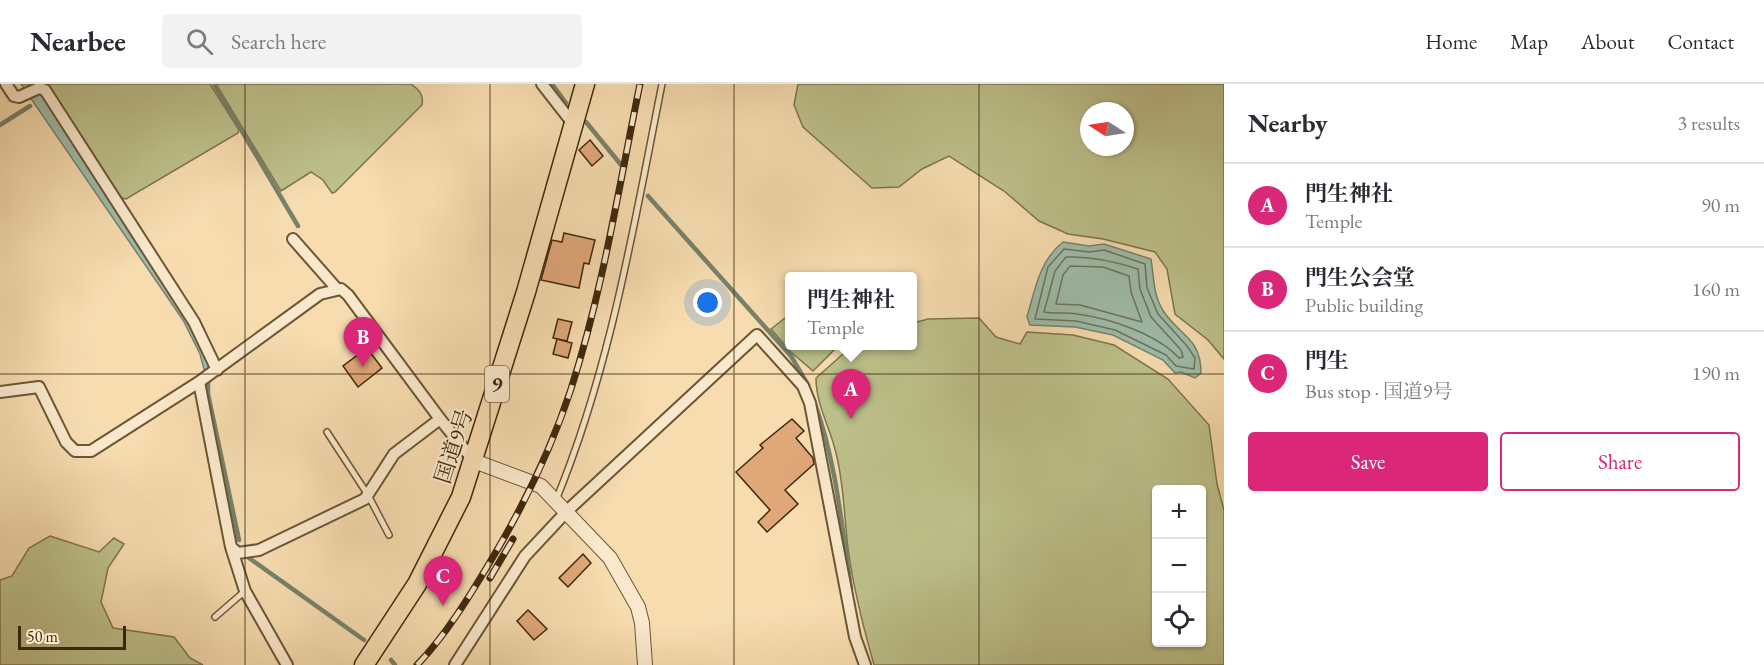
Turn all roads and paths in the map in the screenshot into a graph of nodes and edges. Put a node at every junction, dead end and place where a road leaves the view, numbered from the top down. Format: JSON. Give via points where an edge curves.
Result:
{"nodes":[{"id":1,"x":6,"y":84,"type":"edge"},
{"id":2,"x":542,"y":84,"type":"edge"},
{"id":3,"x":585,"y":84,"type":"edge"},
{"id":4,"x":662,"y":84,"type":"edge"},
{"id":5,"x":574,"y":125,"type":"junction"},
{"id":6,"x":293,"y":239,"type":"dead end"},
{"id":7,"x":337,"y":289,"type":"junction"},
{"id":8,"x":208,"y":376,"type":"junction"},
{"id":9,"x":0,"y":392,"type":"edge"},
{"id":10,"x":440,"y":419,"type":"junction"},
{"id":11,"x":327,"y":432,"type":"dead end"},
{"id":12,"x":474,"y":461,"type":"junction"},
{"id":13,"x":368,"y":495,"type":"junction"},
{"id":14,"x":556,"y":500,"type":"junction"},
{"id":15,"x":567,"y":511,"type":"junction"},
{"id":16,"x":388,"y":535,"type":"dead end"},
{"id":17,"x":231,"y":547,"type":"junction"},
{"id":18,"x":245,"y":591,"type":"junction"},
{"id":19,"x":215,"y":617,"type":"dead end"},
{"id":20,"x":287,"y":665,"type":"edge"},
{"id":21,"x":364,"y":665,"type":"edge"},
{"id":22,"x":455,"y":665,"type":"edge"},
{"id":23,"x":645,"y":665,"type":"edge"},
{"id":24,"x":865,"y":665,"type":"edge"}],
"edges":[{"from":1,"to":8,"type":"street","via":[[14,96],[45,90],[194,322]]},
{"from":2,"to":5,"type":"street"},
{"from":3,"to":5,"type":"highway","name":"国道9号","number":"9"},
{"from":4,"to":14,"type":"lane","via":[[613,320]]},
{"from":5,"to":12,"type":"highway","name":"国道9号","number":"9"},
{"from":6,"to":7,"type":"street"},
{"from":7,"to":8,"type":"street","via":[[320,294]]},
{"from":7,"to":10,"type":"street","via":[[348,295]]},
{"from":8,"to":9,"type":"street","via":[[91,451],[75,451],[66,442],[39,387]]},
{"from":8,"to":17,"type":"street"},
{"from":10,"to":12,"type":"street"},
{"from":10,"to":13,"type":"street","via":[[394,454]]},
{"from":11,"to":13,"type":"lane"},
{"from":12,"to":14,"type":"street","via":[[534,482]]},
{"from":12,"to":21,"type":"highway","name":"国道9号","number":"9","via":[[462,497],[437,548]]},
{"from":13,"to":16,"type":"lane"},
{"from":13,"to":17,"type":"street","via":[[259,550],[238,553]]},
{"from":14,"to":15,"type":"street"},
{"from":15,"to":22,"type":"street","via":[[514,570]]},
{"from":15,"to":23,"type":"street","via":[[610,558],[631,590],[642,623]]},
{"from":15,"to":24,"type":"street","via":[[757,335],[803,386],[810,403],[855,637]]},
{"from":17,"to":18,"type":"street"},
{"from":18,"to":19,"type":"lane"},
{"from":18,"to":20,"type":"street"}]}
